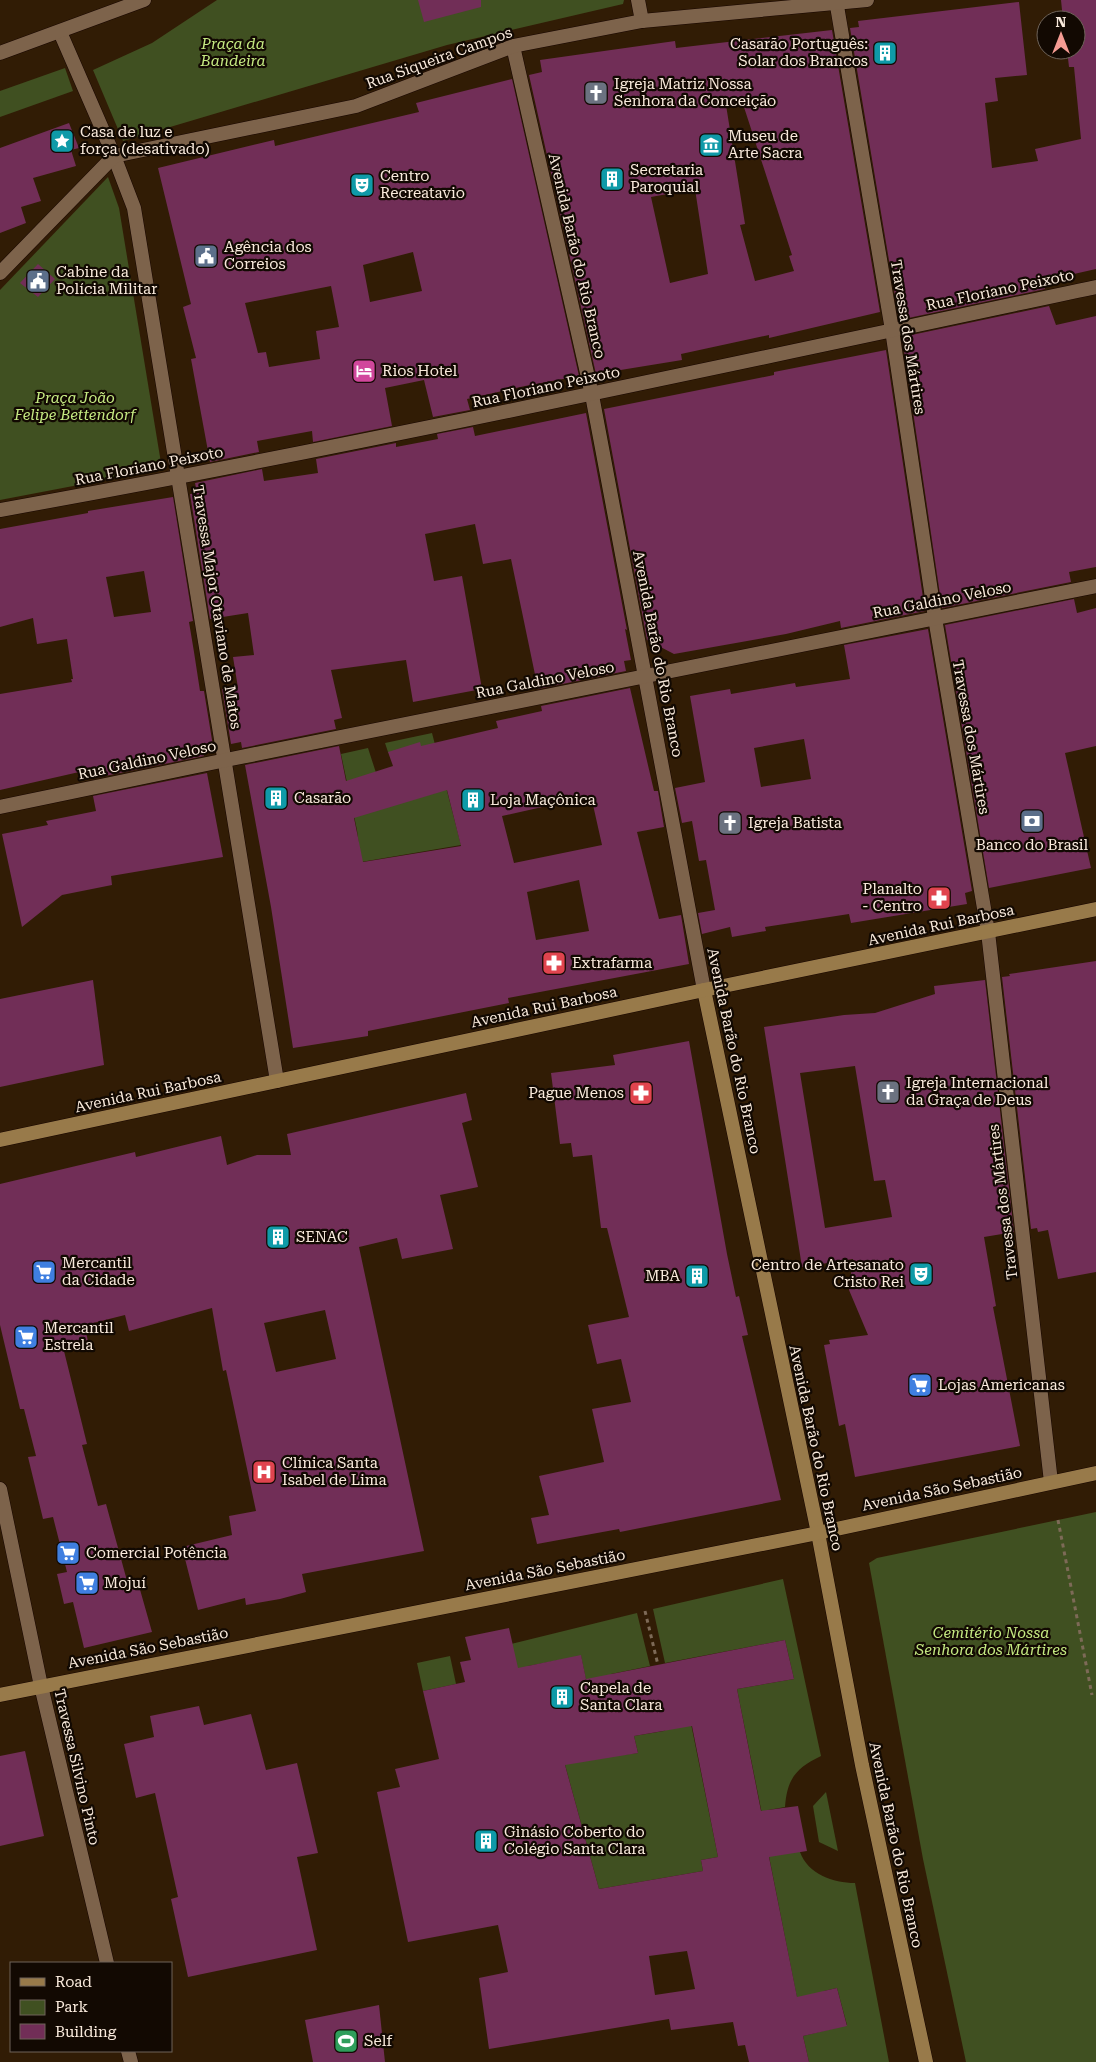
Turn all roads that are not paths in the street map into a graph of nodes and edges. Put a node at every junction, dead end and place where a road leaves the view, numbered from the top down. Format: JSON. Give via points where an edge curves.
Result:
{"nodes":[{"id":1,"x":144,"y":0,"type":"edge"},
{"id":2,"x":638,"y":0,"type":"edge"},
{"id":3,"x":867,"y":0,"type":"edge"},
{"id":4,"x":836,"y":2,"type":"edge"},
{"id":5,"x":642,"y":21,"type":"junction"},
{"id":6,"x":60,"y":32,"type":"junction"},
{"id":7,"x":513,"y":46,"type":"junction"},
{"id":8,"x":0,"y":53,"type":"edge"},
{"id":9,"x":114,"y":156,"type":"junction"},
{"id":10,"x":0,"y":273,"type":"edge"},
{"id":11,"x":1096,"y":286,"type":"edge"},
{"id":12,"x":892,"y":330,"type":"junction"},
{"id":13,"x":592,"y":395,"type":"junction"},
{"id":14,"x":180,"y":478,"type":"junction"},
{"id":15,"x":0,"y":510,"type":"edge"},
{"id":16,"x":1096,"y":586,"type":"edge"},
{"id":17,"x":935,"y":618,"type":"junction"},
{"id":18,"x":646,"y":676,"type":"junction"},
{"id":19,"x":226,"y":760,"type":"junction"},
{"id":20,"x":0,"y":807,"type":"edge"},
{"id":21,"x":1096,"y":909,"type":"edge"},
{"id":22,"x":988,"y":932,"type":"junction"},
{"id":23,"x":704,"y":990,"type":"junction"},
{"id":24,"x":277,"y":1081,"type":"junction"},
{"id":25,"x":0,"y":1140,"type":"edge"},
{"id":26,"x":1096,"y":1472,"type":"edge"},
{"id":27,"x":1051,"y":1482,"type":"junction"},
{"id":28,"x":0,"y":1489,"type":"edge"},
{"id":29,"x":818,"y":1533,"type":"junction"},
{"id":30,"x":41,"y":1686,"type":"junction"},
{"id":31,"x":0,"y":1695,"type":"edge"},
{"id":32,"x":107,"y":1962,"type":"edge"},
{"id":33,"x":926,"y":2062,"type":"edge"}],
"edges":[{"from":1,"to":6,"type":"street"},
{"from":2,"to":5,"type":"street"},
{"from":3,"to":4,"type":"street","name":"Rua Siqueira Campos"},
{"from":4,"to":5,"type":"street","name":"Rua Siqueira Campos"},
{"from":4,"to":12,"type":"street","name":"Travessa dos Mártires"},
{"from":5,"to":7,"type":"street","name":"Rua Siqueira Campos"},
{"from":6,"to":8,"type":"street"},
{"from":6,"to":9,"type":"street","name":"Travessa Major Otaviano de Matos"},
{"from":7,"to":9,"type":"street","name":"Rua Siqueira Campos","via":[[356,106]]},
{"from":7,"to":13,"type":"street","name":"Avenida Barão do Rio Branco"},
{"from":9,"to":10,"type":"street"},
{"from":9,"to":14,"type":"street","name":"Travessa Major Otaviano de Matos","via":[[134,208]]},
{"from":11,"to":12,"type":"street","name":"Rua Floriano Peixoto"},
{"from":12,"to":13,"type":"street","name":"Rua Floriano Peixoto"},
{"from":12,"to":17,"type":"street","name":"Travessa dos Mártires"},
{"from":13,"to":14,"type":"street","name":"Rua Floriano Peixoto"},
{"from":13,"to":18,"type":"street","name":"Avenida Barão do Rio Branco"},
{"from":14,"to":15,"type":"street","name":"Rua Floriano Peixoto"},
{"from":14,"to":19,"type":"street","name":"Travessa Major Otaviano de Matos"},
{"from":16,"to":17,"type":"street","name":"Rua Galdino Veloso"},
{"from":17,"to":18,"type":"street","name":"Rua Galdino Veloso"},
{"from":17,"to":22,"type":"street","name":"Travessa dos Mártires"},
{"from":18,"to":19,"type":"street","name":"Rua Galdino Veloso"},
{"from":18,"to":23,"type":"street","name":"Avenida Barão do Rio Branco"},
{"from":19,"to":20,"type":"street","name":"Rua Galdino Veloso"},
{"from":19,"to":24,"type":"street","name":"Travessa Major Otaviano de Matos"},
{"from":21,"to":22,"type":"main road","name":"Avenida Rui Barbosa"},
{"from":22,"to":23,"type":"main road","name":"Avenida Rui Barbosa"},
{"from":22,"to":27,"type":"street","name":"Travessa dos Mártires"},
{"from":23,"to":24,"type":"main road","name":"Avenida Rui Barbosa"},
{"from":23,"to":29,"type":"main road","name":"Avenida Barão do Rio Branco"},
{"from":24,"to":25,"type":"main road","name":"Avenida Rui Barbosa"},
{"from":26,"to":27,"type":"main road","name":"Avenida São Sebastião"},
{"from":27,"to":29,"type":"main road","name":"Avenida São Sebastião"},
{"from":28,"to":30,"type":"street","name":"Travessa Silvino Pinto"},
{"from":29,"to":30,"type":"main road","name":"Avenida São Sebastião"},
{"from":29,"to":33,"type":"main road","name":"Avenida Barão do Rio Branco","via":[[862,1765]]},
{"from":30,"to":31,"type":"main road","name":"Avenida São Sebastião"},
{"from":30,"to":32,"type":"street","name":"Travessa Silvino Pinto"}]}
